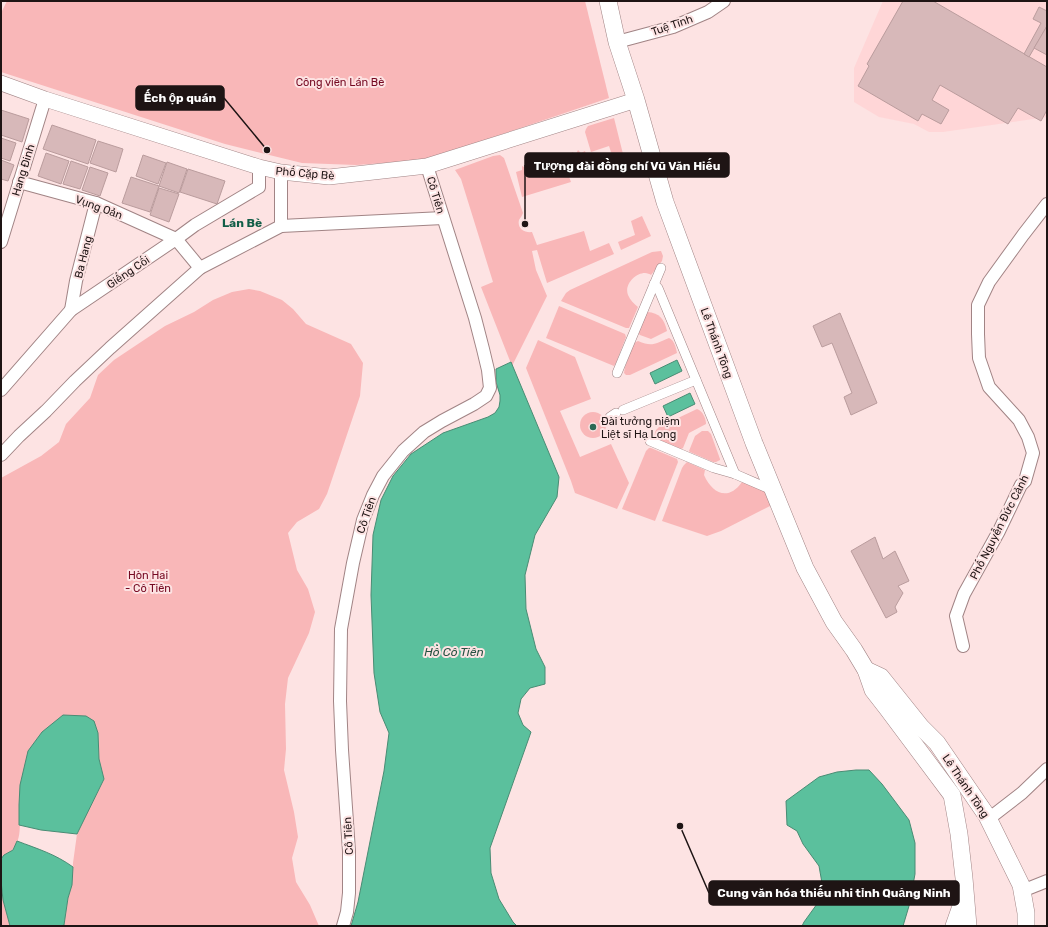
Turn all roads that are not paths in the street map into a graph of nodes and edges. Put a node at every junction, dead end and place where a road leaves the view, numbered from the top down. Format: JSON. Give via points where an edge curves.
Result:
{"nodes":[{"id":1,"x":608,"y":1,"type":"edge"},
{"id":2,"x":724,"y":1,"type":"edge"},
{"id":3,"x":617,"y":42,"type":"junction"},
{"id":4,"x":1,"y":83,"type":"edge"},
{"id":5,"x":46,"y":99,"type":"junction"},
{"id":6,"x":636,"y":100,"type":"junction"},
{"id":7,"x":427,"y":166,"type":"junction"},
{"id":8,"x":259,"y":167,"type":"junction"},
{"id":9,"x":281,"y":172,"type":"junction"},
{"id":10,"x":19,"y":182,"type":"junction"},
{"id":11,"x":96,"y":203,"type":"junction"},
{"id":12,"x":1047,"y":204,"type":"edge"},
{"id":13,"x":443,"y":218,"type":"junction"},
{"id":14,"x":281,"y":226,"type":"junction"},
{"id":15,"x":176,"y":239,"type":"junction"},
{"id":16,"x":1,"y":242,"type":"edge"},
{"id":17,"x":200,"y":268,"type":"junction"},
{"id":18,"x":660,"y":268,"type":"dead end"},
{"id":19,"x":654,"y":284,"type":"junction"},
{"id":20,"x":71,"y":310,"type":"junction"},
{"id":21,"x":617,"y":373,"type":"dead end"},
{"id":22,"x":696,"y":380,"type":"junction"},
{"id":23,"x":1,"y":390,"type":"edge"},
{"id":24,"x":616,"y":413,"type":"dead end"},
{"id":25,"x":650,"y":441,"type":"dead end"},
{"id":26,"x":1,"y":455,"type":"edge"},
{"id":27,"x":735,"y":474,"type":"junction"},
{"id":28,"x":774,"y":491,"type":"junction"},
{"id":29,"x":963,"y":646,"type":"dead end"},
{"id":30,"x":866,"y":670,"type":"junction"},
{"id":31,"x":1047,"y":769,"type":"edge"},
{"id":32,"x":987,"y":816,"type":"junction"},
{"id":33,"x":1047,"y":881,"type":"edge"},
{"id":34,"x":1022,"y":891,"type":"junction"},
{"id":35,"x":965,"y":892,"type":"junction"},
{"id":36,"x":343,"y":926,"type":"edge"},
{"id":37,"x":953,"y":926,"type":"edge"},
{"id":38,"x":968,"y":926,"type":"edge"},
{"id":39,"x":1026,"y":926,"type":"edge"}],
"edges":[{"from":1,"to":3,"type":"main road","name":"Lê Thánh Tông"},
{"from":2,"to":3,"type":"street","name":"Tuệ Tĩnh","via":[[708,12],[672,27]]},
{"from":3,"to":6,"type":"main road","name":"Lê Thánh Tông"},
{"from":4,"to":5,"type":"street","name":"Phố Cặp Bè"},
{"from":5,"to":8,"type":"street","name":"Phố Cặp Bè"},
{"from":5,"to":10,"type":"street","name":"Hang Đinh"},
{"from":6,"to":7,"type":"street","name":"Phố Cặp Bè"},
{"from":6,"to":28,"type":"main road","name":"Lê Thánh Tông","via":[[666,202]]},
{"from":7,"to":9,"type":"street","name":"Phố Cặp Bè","via":[[329,177]]},
{"from":7,"to":13,"type":"street","name":"Cô Tiên"},
{"from":8,"to":9,"type":"street","name":"Phố Cặp Bè"},
{"from":8,"to":15,"type":"street","name":"Giếng Cối","via":[[259,187]]},
{"from":9,"to":14,"type":"street"},
{"from":10,"to":11,"type":"street","name":"Vụng Oản"},
{"from":10,"to":16,"type":"street","name":"Hang Đinh"},
{"from":11,"to":15,"type":"street","name":"Vụng Oản"},
{"from":11,"to":20,"type":"street","name":"Ba Hang"},
{"from":12,"to":29,"type":"street","name":"Phố Nguyễn Đức Cảnh","via":[[989,282],[978,305],[979,358],[989,387],[1019,420],[1033,453],[1025,481],[964,594],[956,616]]},
{"from":13,"to":14,"type":"street"},
{"from":13,"to":36,"type":"street","name":"Cô Tiên","via":[[480,335],[490,388],[486,396],[424,432],[403,451],[383,476],[363,520],[341,629],[340,701],[349,851],[349,893]]},
{"from":14,"to":17,"type":"street"},
{"from":15,"to":17,"type":"street"},
{"from":15,"to":20,"type":"street","name":"Giếng Cối"},
{"from":17,"to":26,"type":"street","via":[[95,362]]},
{"from":18,"to":19,"type":"street"},
{"from":19,"to":21,"type":"street"},
{"from":19,"to":22,"type":"street","via":[[658,288]]},
{"from":20,"to":23,"type":"street","name":"Giếng Cối"},
{"from":22,"to":24,"type":"street"},
{"from":22,"to":27,"type":"street"},
{"from":25,"to":27,"type":"street","via":[[714,468]]},
{"from":27,"to":28,"type":"street"},
{"from":28,"to":30,"type":"main road","name":"Lê Thánh Tông","via":[[805,568],[834,622]]},
{"from":30,"to":32,"type":"main road","name":"Lê Thánh Tông","via":[[881,677],[936,743]]},
{"from":30,"to":35,"type":"main road","name":"Lê Thánh Tông","via":[[873,690],[952,795]]},
{"from":31,"to":32,"type":"street","via":[[1022,793],[991,817]]},
{"from":32,"to":34,"type":"main road","name":"Lê Thánh Tông"},
{"from":33,"to":34,"type":"street"},
{"from":34,"to":39,"type":"main road","name":"Lê Thánh Tông"},
{"from":35,"to":37,"type":"street"},
{"from":35,"to":38,"type":"main road","name":"Lê Thánh Tông"}]}
